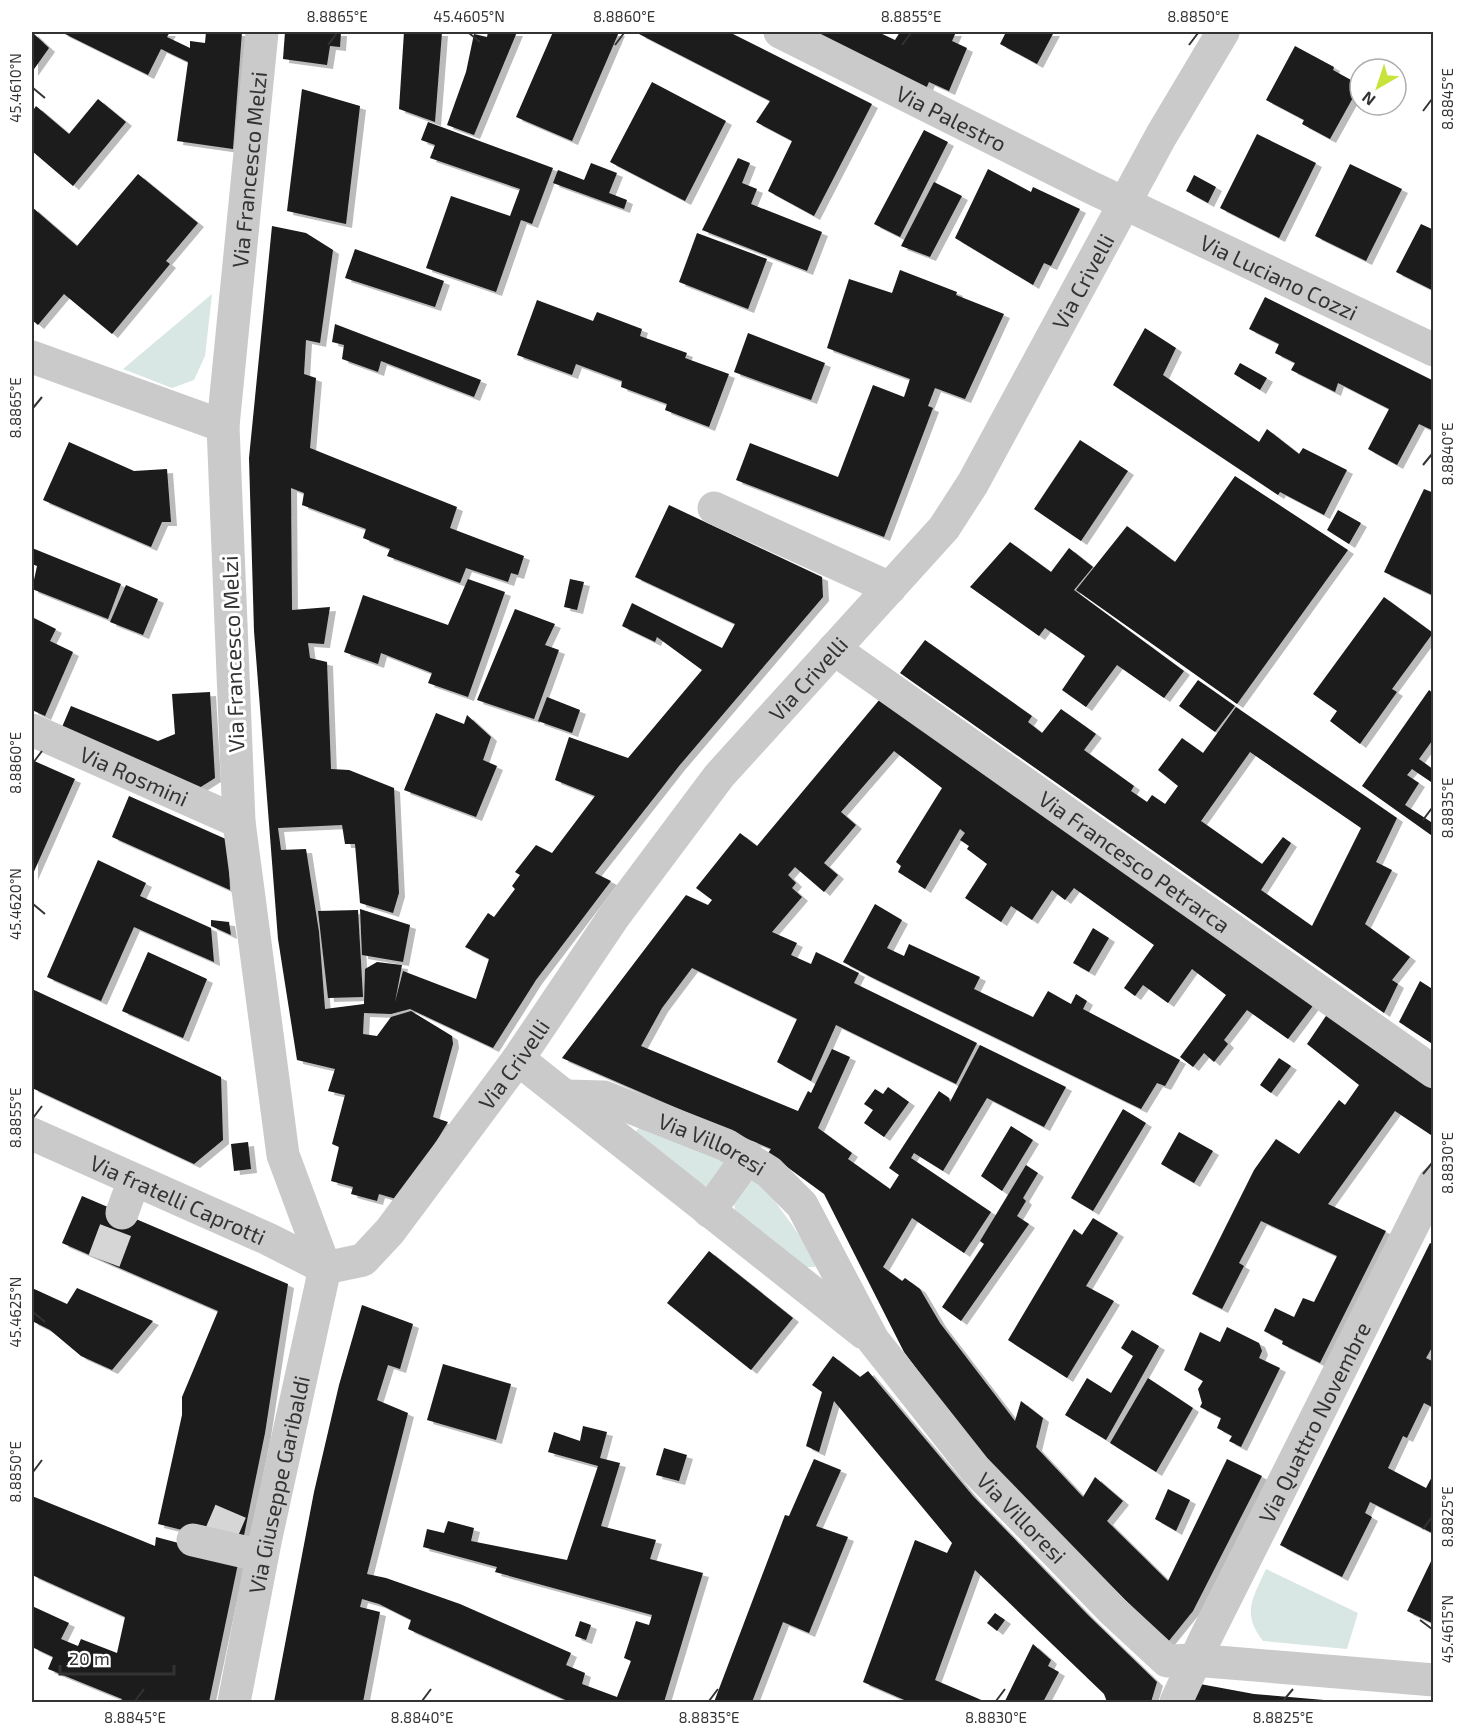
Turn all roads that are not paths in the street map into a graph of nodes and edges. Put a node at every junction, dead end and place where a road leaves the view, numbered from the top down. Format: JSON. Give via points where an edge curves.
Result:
{"nodes":[{"id":1,"x":262,"y":32,"type":"edge"},
{"id":2,"x":780,"y":32,"type":"edge"},
{"id":3,"x":1223,"y":32,"type":"edge"},
{"id":4,"x":1125,"y":202,"type":"junction"},
{"id":5,"x":1434,"y":350,"type":"edge"},
{"id":6,"x":32,"y":357,"type":"edge"},
{"id":7,"x":223,"y":426,"type":"junction"},
{"id":8,"x":714,"y":508,"type":"dead end"},
{"id":9,"x":890,"y":588,"type":"junction"},
{"id":10,"x":834,"y":649,"type":"junction"},
{"id":11,"x":32,"y":730,"type":"edge"},
{"id":12,"x":239,"y":822,"type":"junction"},
{"id":13,"x":518,"y":1059,"type":"junction"},
{"id":14,"x":1434,"y":1072,"type":"edge"},
{"id":15,"x":566,"y":1096,"type":"junction"},
{"id":16,"x":32,"y":1134,"type":"edge"},
{"id":17,"x":748,"y":1157,"type":"junction"},
{"id":18,"x":134,"y":1180,"type":"junction"},
{"id":19,"x":1434,"y":1184,"type":"edge"},
{"id":20,"x":709,"y":1211,"type":"junction"},
{"id":21,"x":122,"y":1213,"type":"tunnel mouth"},
{"id":22,"x":326,"y":1268,"type":"junction"},
{"id":23,"x":873,"y":1340,"type":"junction"},
{"id":24,"x":193,"y":1540,"type":"dead end"},
{"id":25,"x":257,"y":1544,"type":"junction"},
{"id":26,"x":1194,"y":1660,"type":"junction"},
{"id":27,"x":1434,"y":1680,"type":"edge"},
{"id":28,"x":234,"y":1702,"type":"edge"},
{"id":29,"x":1176,"y":1702,"type":"edge"}],
"edges":[{"from":1,"to":7,"type":"street","name":"Via Francesco Melzi"},
{"from":2,"to":4,"type":"street","name":"Via Palestro"},
{"from":3,"to":4,"type":"street","name":"Via Crivelli"},
{"from":4,"to":5,"type":"street","name":"Via Luciano Cozzi"},
{"from":4,"to":9,"type":"street","name":"Via Crivelli","via":[[972,483],[944,528]]},
{"from":6,"to":7,"type":"street"},
{"from":7,"to":12,"type":"street","name":"Via Francesco Melzi"},
{"from":8,"to":9,"type":"street"},
{"from":9,"to":10,"type":"street","name":"Via Crivelli"},
{"from":10,"to":13,"type":"street","name":"Via Crivelli","via":[[719,776],[608,925]]},
{"from":10,"to":14,"type":"street","name":"Via Francesco Petrarca"},
{"from":11,"to":12,"type":"street","name":"Via Rosmini"},
{"from":12,"to":22,"type":"street","name":"Via Francesco Melzi","via":[[283,1155]]},
{"from":13,"to":15,"type":"street","name":"Via Villoresi"},
{"from":13,"to":22,"type":"street","name":"Via Crivelli","via":[[390,1231],[363,1260]]},
{"from":15,"to":17,"type":"street","name":"Via Villoresi","via":[[604,1097]]},
{"from":15,"to":20,"type":"street","name":"Via Villoresi"},
{"from":16,"to":18,"type":"street","name":"Via fratelli Caprotti"},
{"from":17,"to":20,"type":"street"},
{"from":17,"to":23,"type":"street","name":"Via Villoresi","via":[[770,1172],[802,1205]]},
{"from":18,"to":21,"type":"street"},
{"from":18,"to":22,"type":"street","name":"Via fratelli Caprotti"},
{"from":19,"to":26,"type":"street","name":"Via Quattro Novembre"},
{"from":20,"to":23,"type":"street","name":"Via Villoresi"},
{"from":22,"to":25,"type":"street","name":"Via Giuseppe Garibaldi"},
{"from":23,"to":26,"type":"street","name":"Via Villoresi","via":[[975,1469],[1113,1611],[1167,1661]]},
{"from":24,"to":25,"type":"street"},
{"from":25,"to":28,"type":"street","name":"Via Giuseppe Garibaldi"},
{"from":26,"to":27,"type":"street","name":"Via Villoresi"},
{"from":26,"to":29,"type":"street","name":"Via Quattro Novembre"}]}
